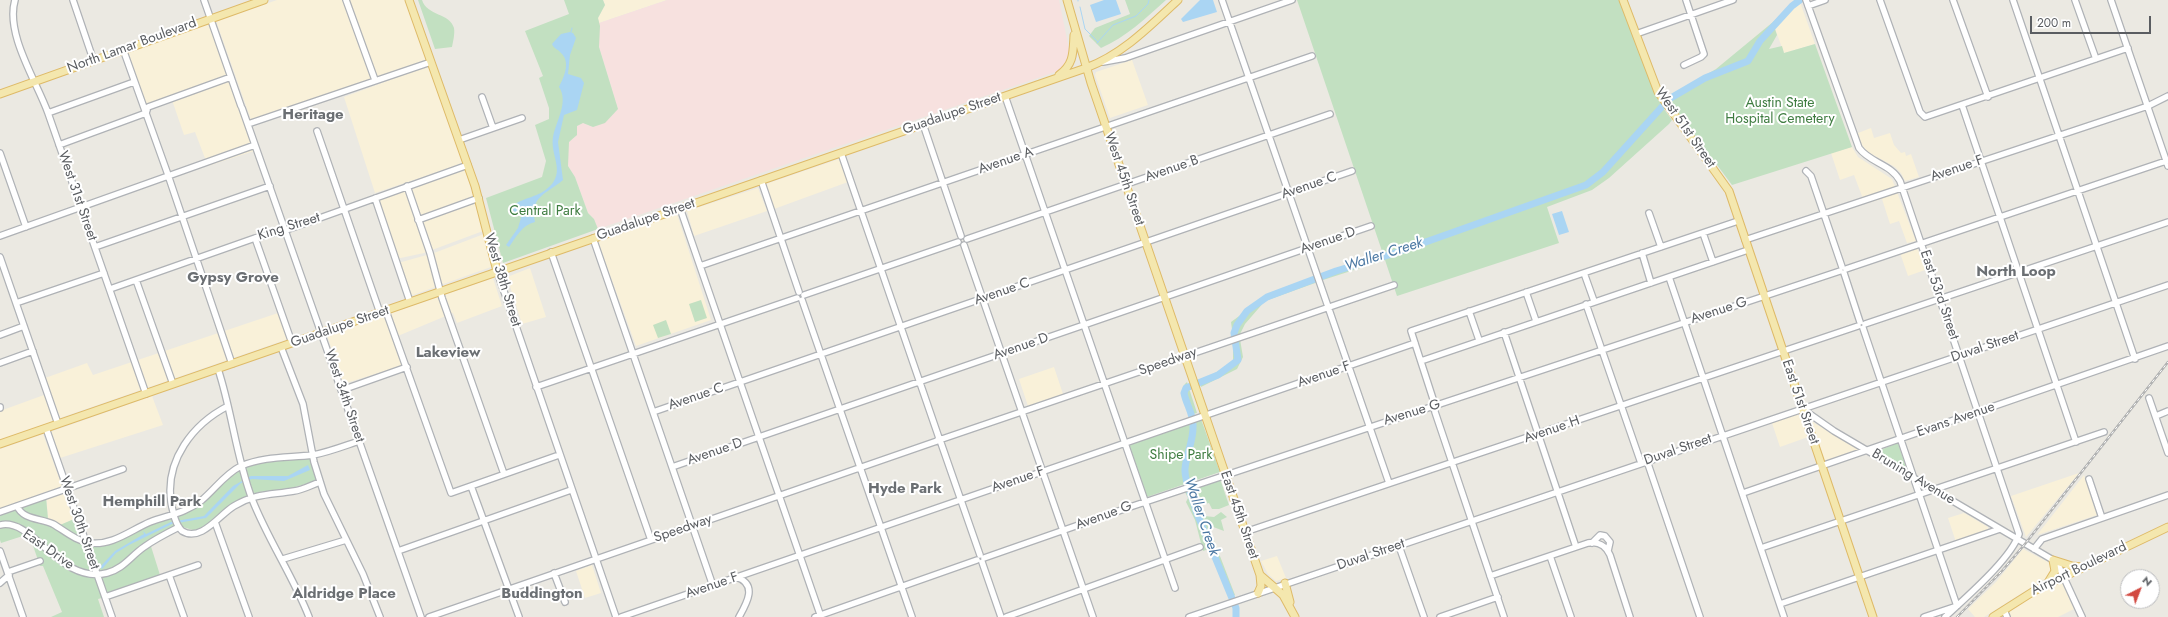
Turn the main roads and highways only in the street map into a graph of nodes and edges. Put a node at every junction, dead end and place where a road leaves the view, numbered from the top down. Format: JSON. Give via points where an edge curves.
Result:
{"nodes":[{"id":1,"x":264,"y":0,"type":"edge"},
{"id":2,"x":409,"y":0,"type":"edge"},
{"id":3,"x":1067,"y":0,"type":"edge"},
{"id":4,"x":1178,"y":0,"type":"edge"},
{"id":5,"x":1623,"y":0,"type":"edge"},
{"id":6,"x":1074,"y":29,"type":"junction"},
{"id":7,"x":1086,"y":68,"type":"junction"},
{"id":8,"x":1054,"y":80,"type":"junction"},
{"id":9,"x":0,"y":94,"type":"edge"},
{"id":10,"x":1727,"y":187,"type":"joint"},
{"id":11,"x":497,"y":272,"type":"junction"},
{"id":12,"x":1184,"y":356,"type":"joint"},
{"id":13,"x":0,"y":444,"type":"edge"},
{"id":14,"x":2168,"y":527,"type":"edge"},
{"id":15,"x":2085,"y":567,"type":"junction"},
{"id":16,"x":1260,"y":575,"type":"junction"},
{"id":17,"x":1285,"y":584,"type":"road end"},
{"id":18,"x":2046,"y":585,"type":"junction"},
{"id":19,"x":1258,"y":593,"type":"road end"},
{"id":20,"x":1290,"y":604,"type":"junction"},
{"id":21,"x":2005,"y":613,"type":"edge"},
{"id":22,"x":1294,"y":617,"type":"edge"},
{"id":23,"x":1873,"y":617,"type":"edge"},
{"id":24,"x":1993,"y":617,"type":"edge"}],
"edges":[{"from":1,"to":9,"type":"main road","name":"North Lamar Boulevard"},
{"from":2,"to":11,"type":"main road","name":"West 38th Street","via":[[479,198]]},
{"from":3,"to":6,"type":"main road","name":"West 45th Street"},
{"from":4,"to":7,"type":"main road","name":"Guadalupe Street","via":[[1144,32],[1102,62]]},
{"from":5,"to":10,"type":"main road","name":"West 51st Street","via":[[1656,87]]},
{"from":6,"to":7,"type":"main road","name":"West 45th Street"},
{"from":6,"to":8,"type":"main road","via":[[1072,61]]},
{"from":7,"to":8,"type":"main road","name":"Guadalupe Street"},
{"from":7,"to":12,"type":"main road","name":"West 45th Street"},
{"from":8,"to":11,"type":"main road","name":"Guadalupe Street"},
{"from":10,"to":23,"type":"main road","name":"East 51st Street"},
{"from":11,"to":13,"type":"main road","name":"Guadalupe Street"},
{"from":12,"to":16,"type":"main road","name":"East 45th Street"},
{"from":14,"to":15,"type":"main road","name":"Airport Boulevard"},
{"from":15,"to":18,"type":"main road","name":"Airport Boulevard"},
{"from":15,"to":18,"type":"main road","via":[[2053,560],[2055,571]]},
{"from":16,"to":19,"type":"main road","via":[[1261,586]]},
{"from":16,"to":20,"type":"main road","name":"East 45th Street"},
{"from":17,"to":20,"type":"main road"},
{"from":18,"to":21,"type":"main road","name":"Airport Boulevard"},
{"from":20,"to":22,"type":"main road","name":"East 45th Street"},
{"from":21,"to":24,"type":"main road","name":"Airport Boulevard"}]}
